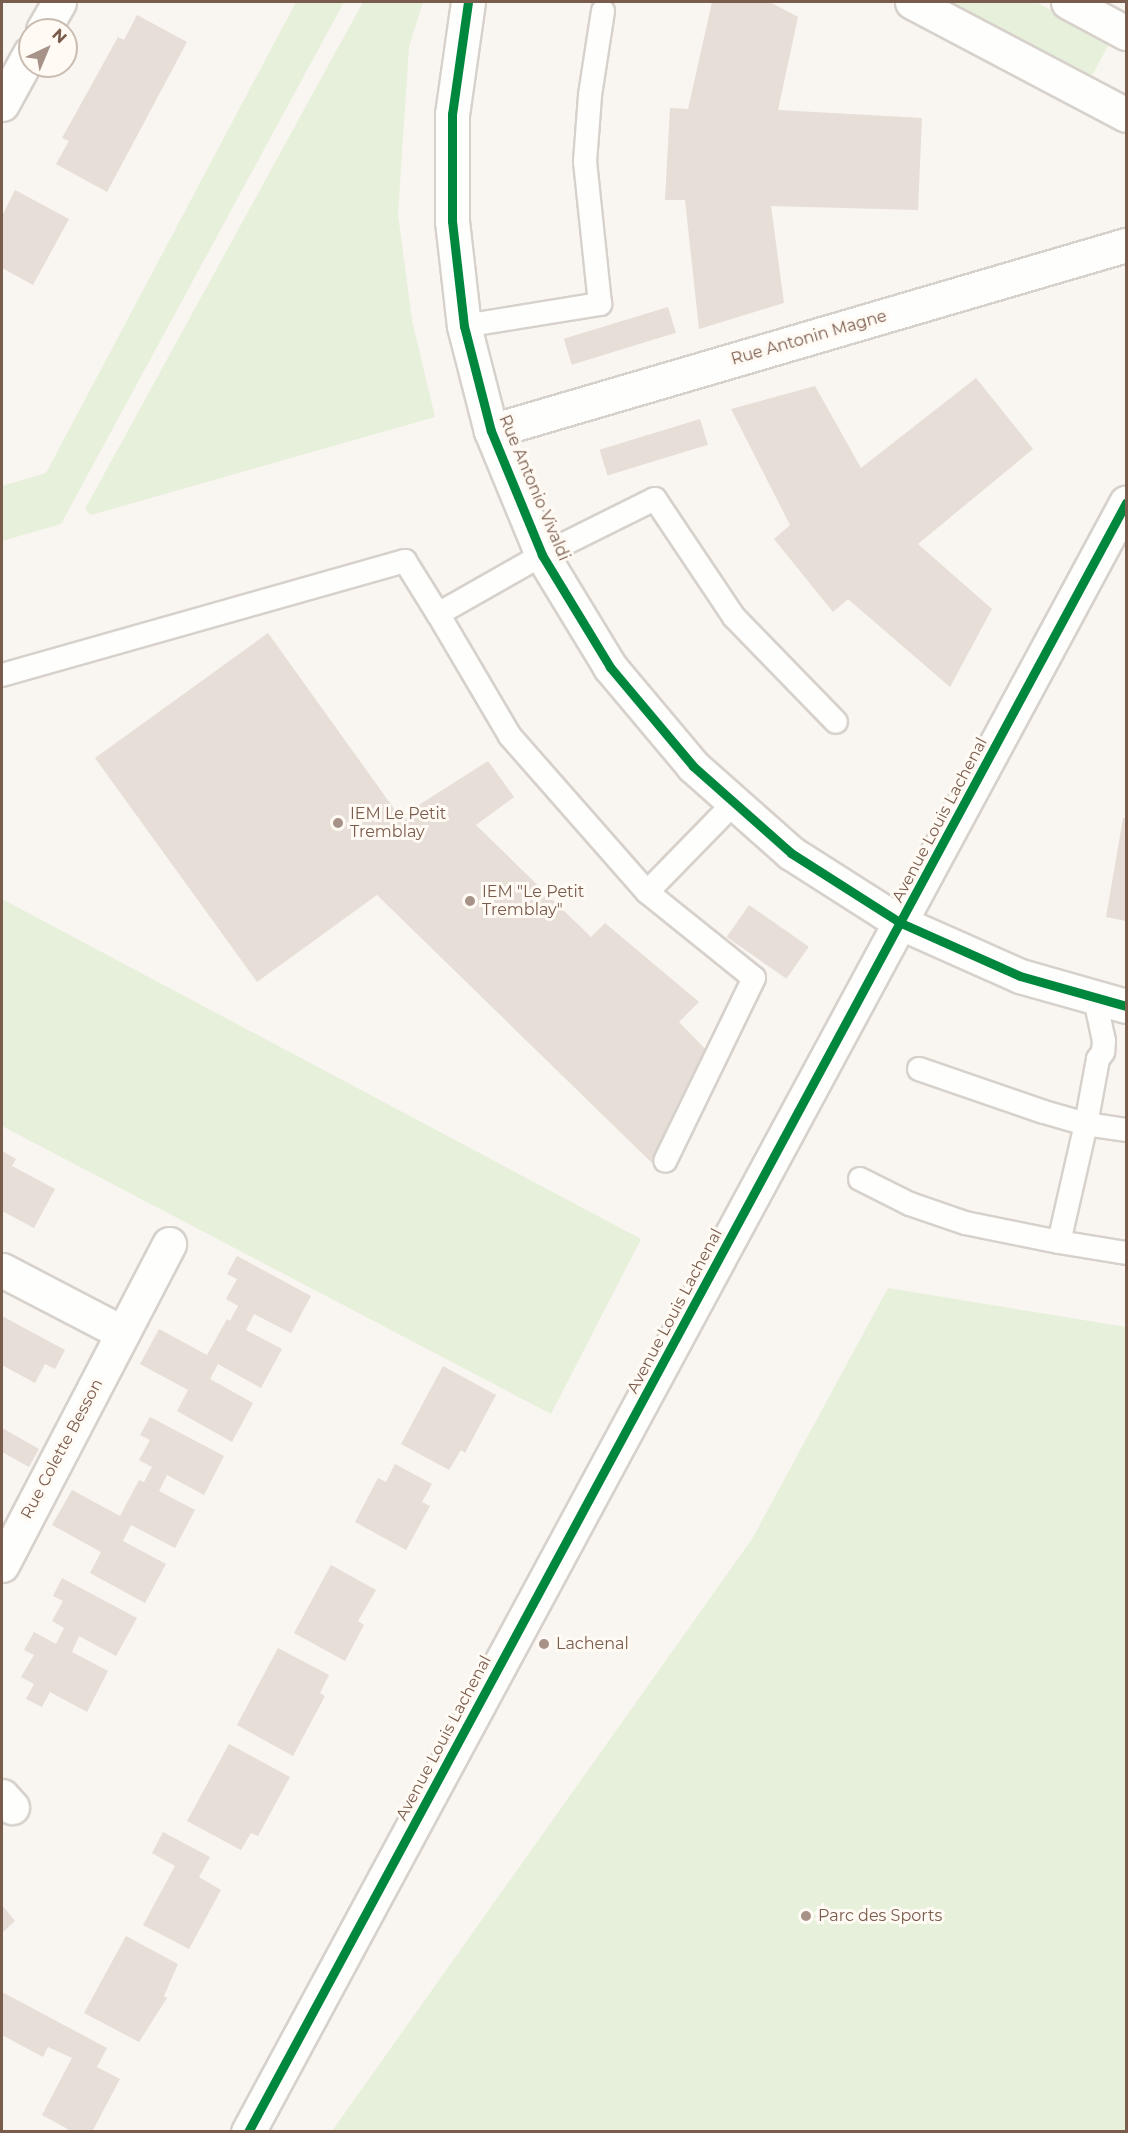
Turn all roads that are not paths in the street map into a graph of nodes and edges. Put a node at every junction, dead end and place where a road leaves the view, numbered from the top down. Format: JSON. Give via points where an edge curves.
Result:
{"nodes":[{"id":1,"x":59,"y":2,"type":"edge"},
{"id":2,"x":468,"y":2,"type":"edge"},
{"id":3,"x":912,"y":2,"type":"edge"},
{"id":4,"x":1068,"y":2,"type":"edge"},
{"id":5,"x":603,"y":11,"type":"dead end"},
{"id":6,"x":50,"y":18,"type":"edge"},
{"id":7,"x":1126,"y":33,"type":"edge"},
{"id":8,"x":18,"y":75,"type":"edge"},
{"id":9,"x":2,"y":104,"type":"edge"},
{"id":10,"x":1126,"y":115,"type":"edge"},
{"id":11,"x":1126,"y":245,"type":"edge"},
{"id":12,"x":464,"y":326,"type":"junction"},
{"id":13,"x":491,"y":431,"type":"junction"},
{"id":14,"x":1126,"y":503,"type":"edge"},
{"id":15,"x":542,"y":555,"type":"junction"},
{"id":16,"x":438,"y":614,"type":"junction"},
{"id":17,"x":2,"y":675,"type":"edge"},
{"id":18,"x":836,"y":722,"type":"dead end"},
{"id":19,"x":735,"y":803,"type":"junction"},
{"id":20,"x":647,"y":892,"type":"junction"},
{"id":21,"x":902,"y":923,"type":"junction"},
{"id":22,"x":1095,"y":999,"type":"junction"},
{"id":23,"x":1126,"y":1006,"type":"edge"},
{"id":24,"x":919,"y":1070,"type":"dead end"},
{"id":25,"x":1086,"y":1124,"type":"junction"},
{"id":26,"x":1126,"y":1130,"type":"edge"},
{"id":27,"x":665,"y":1161,"type":"dead end"},
{"id":28,"x":860,"y":1179,"type":"dead end"},
{"id":29,"x":1059,"y":1242,"type":"junction"},
{"id":30,"x":169,"y":1244,"type":"dead end"},
{"id":31,"x":1126,"y":1253,"type":"edge"},
{"id":32,"x":2,"y":1270,"type":"edge"},
{"id":33,"x":123,"y":1333,"type":"junction"},
{"id":34,"x":2,"y":1565,"type":"edge"},
{"id":35,"x":248,"y":2132,"type":"edge"}],
"edges":[{"from":1,"to":6,"type":"street"},
{"from":2,"to":12,"type":"street","name":"Rue Antonio Vivaldi","via":[[452,114],[452,220]]},
{"from":3,"to":10,"type":"street"},
{"from":4,"to":7,"type":"street"},
{"from":5,"to":12,"type":"lane","via":[[585,162],[600,304]]},
{"from":8,"to":9,"type":"street"},
{"from":11,"to":13,"type":"street","name":"Rue Antonin Magne"},
{"from":12,"to":13,"type":"street","name":"Rue Antonio Vivaldi"},
{"from":13,"to":15,"type":"street","name":"Rue Antonio Vivaldi"},
{"from":14,"to":21,"type":"street","name":"Avenue Louis Lachenal"},
{"from":15,"to":16,"type":"lane"},
{"from":15,"to":18,"type":"lane","via":[[655,499],[734,618]]},
{"from":15,"to":19,"type":"street","name":"Rue Antonio Vivaldi","via":[[609,667],[693,766]]},
{"from":16,"to":17,"type":"lane","via":[[405,561]]},
{"from":16,"to":20,"type":"lane","via":[[510,736]]},
{"from":19,"to":20,"type":"lane"},
{"from":19,"to":21,"type":"street","name":"Rue Antonio Vivaldi","via":[[791,853]]},
{"from":20,"to":27,"type":"lane","via":[[754,978]]},
{"from":21,"to":22,"type":"street","name":"Rue Antonio Vivaldi","via":[[1020,976]]},
{"from":21,"to":35,"type":"street","name":"Avenue Louis Lachenal"},
{"from":22,"to":23,"type":"street","name":"Rue Antonio Vivaldi"},
{"from":22,"to":25,"type":"lane","via":[[1104,1041]]},
{"from":24,"to":25,"type":"lane"},
{"from":25,"to":26,"type":"lane"},
{"from":25,"to":29,"type":"lane"},
{"from":28,"to":29,"type":"lane","via":[[909,1204],[965,1223]]},
{"from":29,"to":31,"type":"lane"},
{"from":30,"to":33,"type":"street","name":"Rue Colette Besson"},
{"from":32,"to":33,"type":"street"},
{"from":33,"to":34,"type":"street","name":"Rue Colette Besson"}]}
